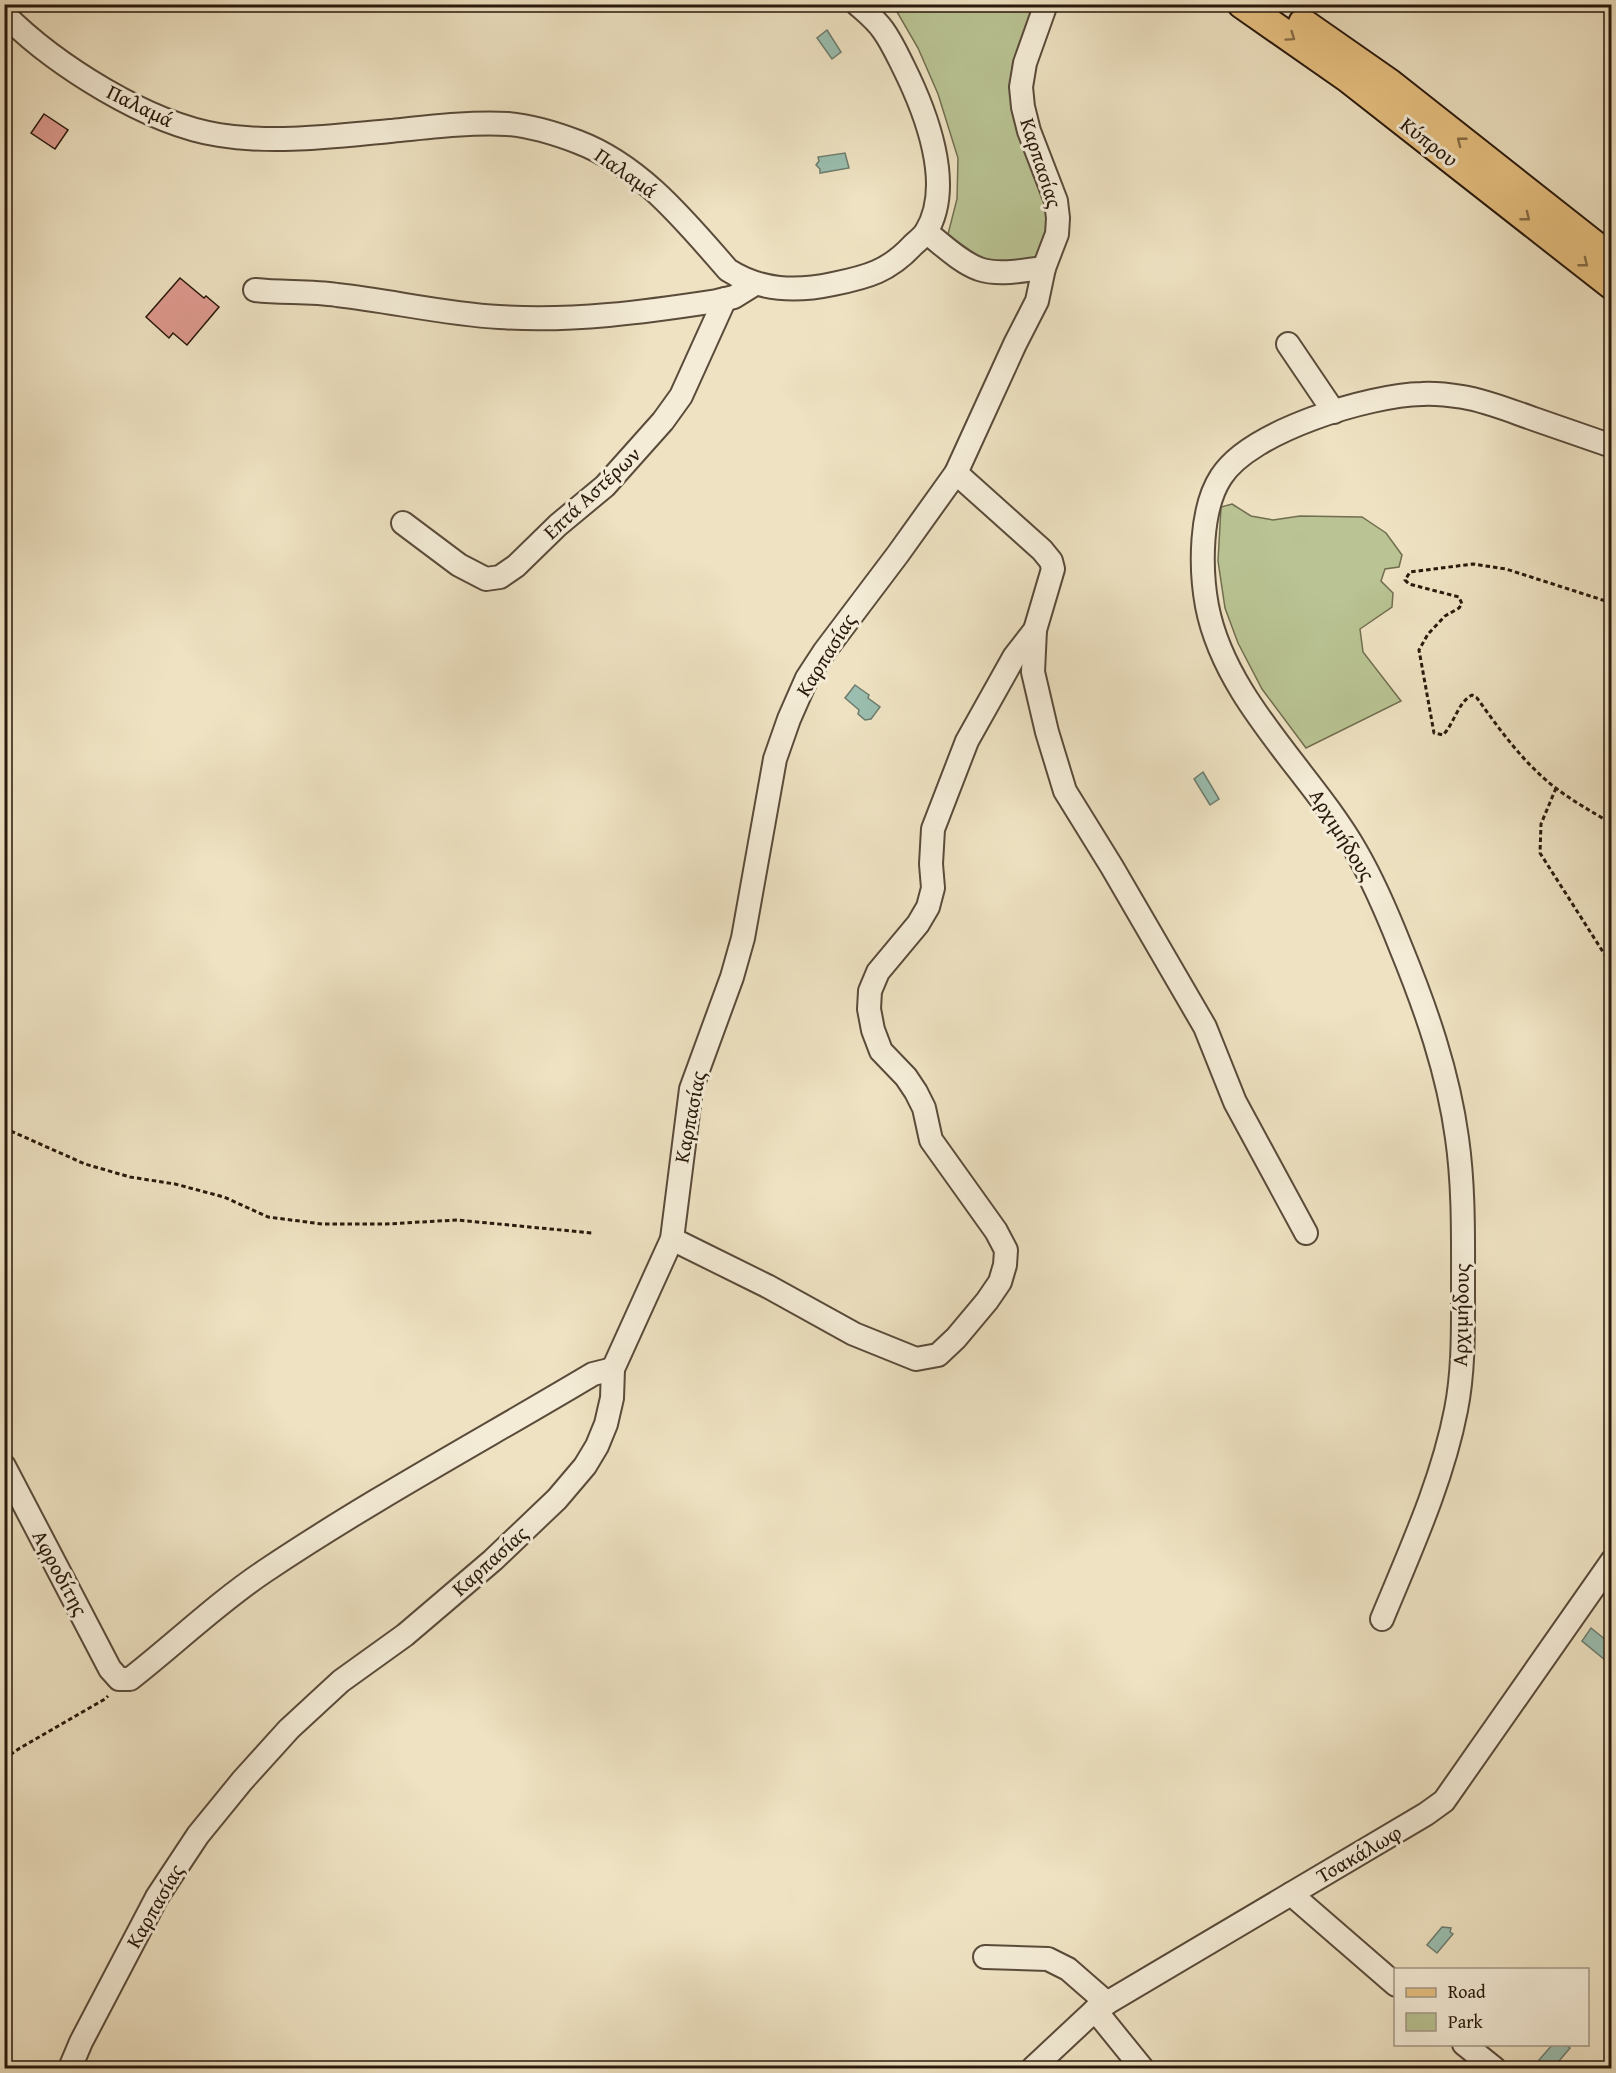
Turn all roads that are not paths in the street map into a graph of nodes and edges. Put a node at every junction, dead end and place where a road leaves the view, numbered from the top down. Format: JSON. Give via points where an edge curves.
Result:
{"nodes":[{"id":1,"x":857,"y":4,"type":"edge"},
{"id":2,"x":1242,"y":4,"type":"edge"},
{"id":3,"x":1277,"y":4,"type":"edge"},
{"id":4,"x":1046,"y":5,"type":"edge"},
{"id":5,"x":9,"y":29,"type":"edge"},
{"id":6,"x":926,"y":232,"type":"junction"},
{"id":7,"x":1563,"y":234,"type":"junction"},
{"id":8,"x":1611,"y":259,"type":"edge"},
{"id":9,"x":1044,"y":268,"type":"junction"},
{"id":10,"x":755,"y":284,"type":"junction"},
{"id":11,"x":1611,"y":285,"type":"edge"},
{"id":12,"x":255,"y":290,"type":"dead end"},
{"id":13,"x":725,"y":299,"type":"junction"},
{"id":14,"x":1288,"y":344,"type":"dead end"},
{"id":15,"x":1334,"y":412,"type":"junction"},
{"id":16,"x":1611,"y":446,"type":"edge"},
{"id":17,"x":956,"y":473,"type":"junction"},
{"id":18,"x":403,"y":523,"type":"dead end"},
{"id":19,"x":1035,"y":630,"type":"junction"},
{"id":20,"x":1306,"y":1233,"type":"dead end"},
{"id":21,"x":672,"y":1239,"type":"junction"},
{"id":22,"x":613,"y":1369,"type":"junction"},
{"id":23,"x":4,"y":1466,"type":"edge"},
{"id":24,"x":1611,"y":1561,"type":"edge"},
{"id":25,"x":1382,"y":1619,"type":"dead end"},
{"id":26,"x":1291,"y":1894,"type":"junction"},
{"id":27,"x":985,"y":1957,"type":"dead end"},
{"id":28,"x":1394,"y":1984,"type":"edge"},
{"id":29,"x":1101,"y":2006,"type":"junction"},
{"id":30,"x":1466,"y":2046,"type":"edge"},
{"id":31,"x":70,"y":2068,"type":"edge"},
{"id":32,"x":1033,"y":2068,"type":"edge"},
{"id":33,"x":1142,"y":2068,"type":"edge"},
{"id":34,"x":1494,"y":2068,"type":"edge"}],
"edges":[{"from":1,"to":6,"type":"street","name":"Παλαμά","via":[[884,30],[927,120],[934,146],[937,186]]},
{"from":2,"to":7,"type":"main road","name":"Κύπρου","one_way":true},
{"from":7,"to":3,"type":"main road","name":"Κύπρου","one_way":true,"via":[[1389,83]]},
{"from":4,"to":9,"type":"street","name":"Καρπασίας","via":[[1025,63],[1021,87],[1029,131],[1056,201],[1057,234]]},
{"from":5,"to":10,"type":"street","name":"Παλαμά","via":[[126,102],[161,119],[218,135],[267,139],[509,124],[578,142],[608,156],[645,182],[728,270]]},
{"from":6,"to":9,"type":"street","via":[[979,269],[1004,272]]},
{"from":6,"to":10,"type":"street","name":"Παλαμά","via":[[899,261],[859,279],[789,290]]},
{"from":7,"to":8,"type":"main road","name":"Κύπρου"},
{"from":7,"to":11,"type":"main road","name":"Κύπρου","one_way":true},
{"from":9,"to":17,"type":"street","name":"Καρπασίας","via":[[1037,301]]},
{"from":10,"to":13,"type":"street"},
{"from":12,"to":13,"type":"street","via":[[336,294],[500,318],[608,316]]},
{"from":13,"to":18,"type":"street","name":"Επτά Αστέρων","via":[[681,396],[663,421],[605,486],[516,566],[500,577],[486,579],[459,565]]},
{"from":14,"to":15,"type":"street"},
{"from":15,"to":16,"type":"street","name":"Αρχιμήδους","via":[[1412,394],[1466,398]]},
{"from":15,"to":25,"type":"street","name":"Αρχιμήδους","via":[[1285,430],[1242,455],[1222,473],[1210,497],[1203,555],[1208,606],[1237,682],[1326,804],[1381,899],[1438,1052],[1458,1139],[1463,1231],[1457,1407],[1422,1524]]},
{"from":17,"to":19,"type":"street","via":[[1051,561],[1053,569]]},
{"from":17,"to":21,"type":"street","name":"Καρπασίας","via":[[824,651],[789,718],[775,759],[744,938],[691,1089]]},
{"from":19,"to":20,"type":"street","via":[[1033,672],[1065,791],[1205,1027],[1235,1102]]},
{"from":19,"to":21,"type":"street","via":[[1014,657],[967,741],[933,829],[933,888],[928,907],[878,972],[870,991],[869,1009],[881,1051],[906,1077],[924,1108],[931,1140],[1006,1250],[1000,1281],[938,1355],[916,1359],[854,1334]]},
{"from":21,"to":22,"type":"street","name":"Καρπασίας"},
{"from":22,"to":23,"type":"street","name":"Αφροδίτης","via":[[593,1374],[366,1506],[263,1572],[130,1679],[119,1679],[110,1669]]},
{"from":22,"to":31,"type":"street","name":"Καρπασίας","via":[[606,1424],[585,1466],[557,1499],[493,1560],[405,1635],[341,1681],[289,1729],[198,1835],[157,1897]]},
{"from":24,"to":26,"type":"street","name":"Τσακάλωφ","via":[[1444,1801]]},
{"from":26,"to":28,"type":"street"},
{"from":26,"to":29,"type":"street","name":"Τσακάλωφ"},
{"from":27,"to":29,"type":"street","via":[[1048,1959],[1068,1969]]},
{"from":29,"to":32,"type":"street","name":"Τσακάλωφ"},
{"from":29,"to":33,"type":"street"},
{"from":30,"to":34,"type":"street"}]}
